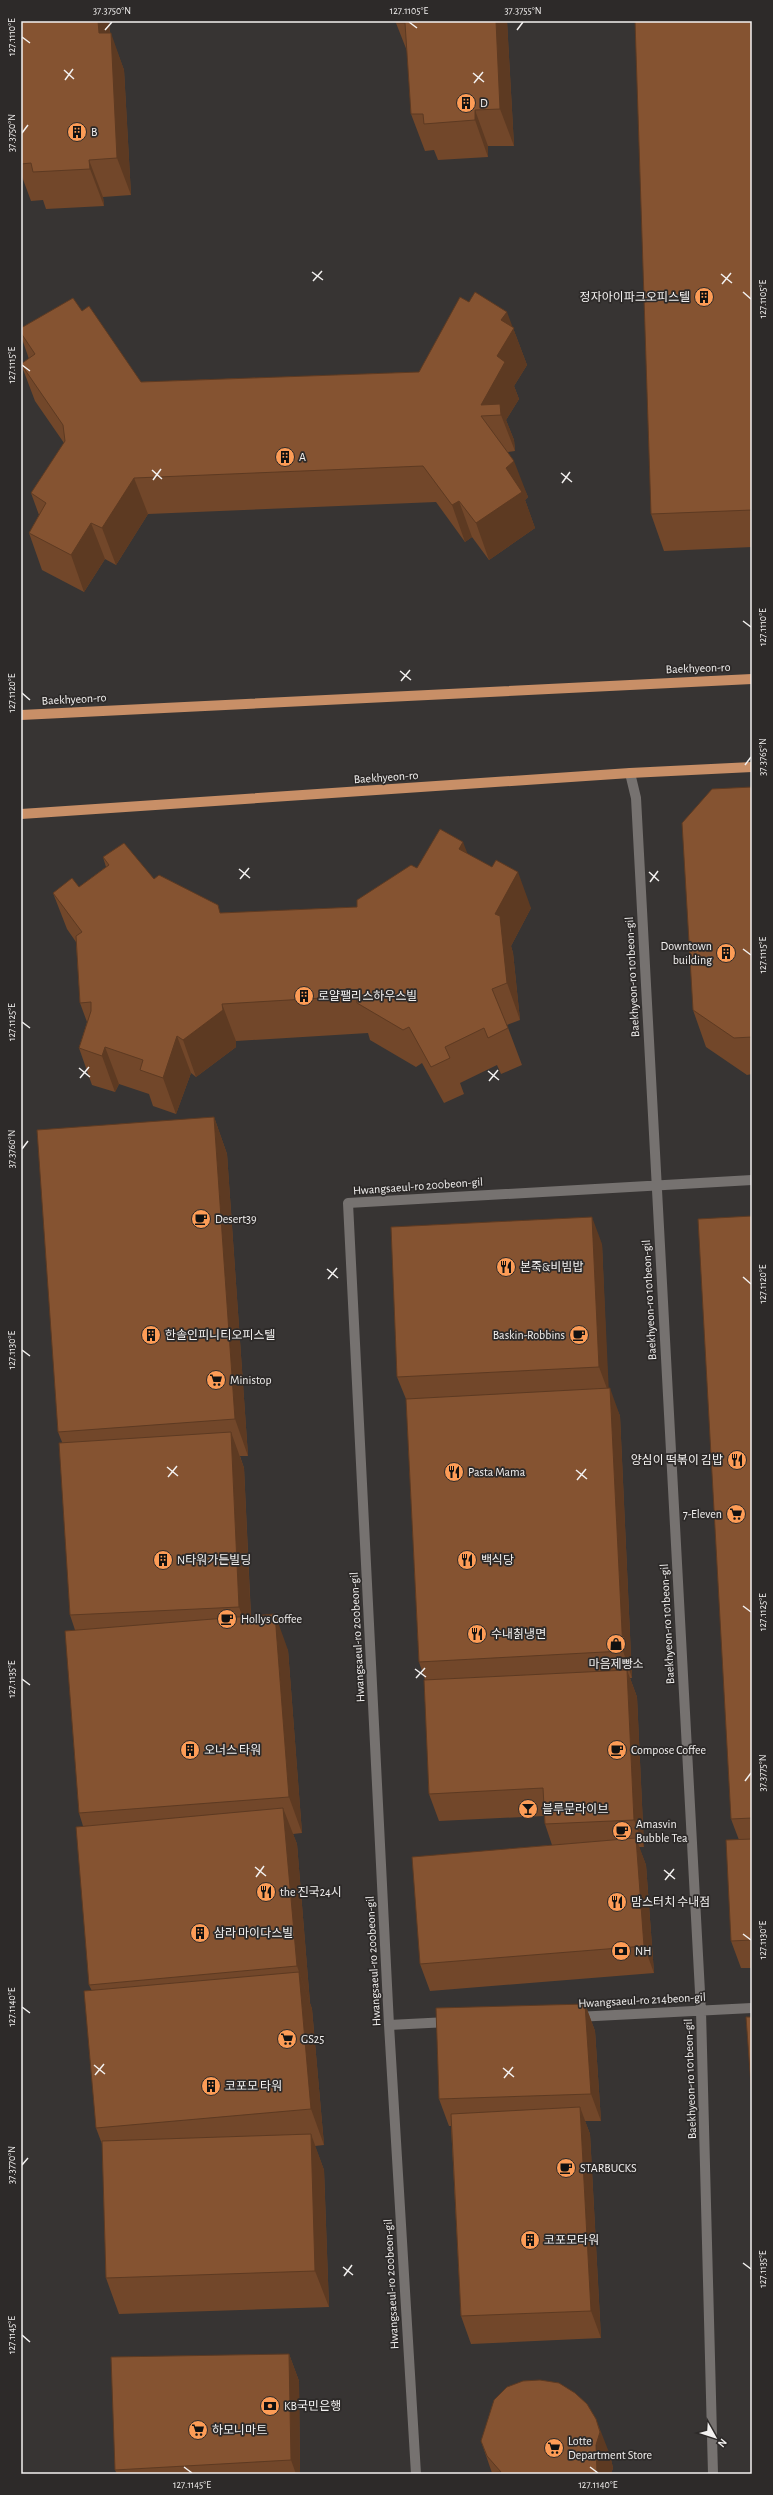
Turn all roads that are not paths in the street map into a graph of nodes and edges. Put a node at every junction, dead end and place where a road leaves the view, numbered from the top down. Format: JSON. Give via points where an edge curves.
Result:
{"nodes":[{"id":1,"x":752,"y":679,"type":"edge"},
{"id":2,"x":21,"y":715,"type":"edge"},
{"id":3,"x":752,"y":767,"type":"edge"},
{"id":4,"x":630,"y":773,"type":"junction"},
{"id":5,"x":21,"y":814,"type":"edge"},
{"id":6,"x":752,"y":1180,"type":"edge"},
{"id":7,"x":656,"y":1184,"type":"junction"},
{"id":8,"x":752,"y":2008,"type":"edge"},
{"id":9,"x":701,"y":2011,"type":"junction"},
{"id":10,"x":568,"y":2017,"type":"edge"},
{"id":11,"x":459,"y":2022,"type":"edge"},
{"id":12,"x":389,"y":2025,"type":"junction"},
{"id":13,"x":416,"y":2474,"type":"edge"},
{"id":14,"x":713,"y":2474,"type":"edge"}],
"edges":[{"from":1,"to":2,"type":"main road","name":"Baekhyeon-ro"},
{"from":3,"to":4,"type":"main road","name":"Baekhyeon-ro"},
{"from":4,"to":5,"type":"main road","name":"Baekhyeon-ro"},
{"from":4,"to":7,"type":"street","name":"Baekhyeon-ro 101beon-gil","via":[[636,798]]},
{"from":6,"to":7,"type":"street","name":"Hwangsaeul-ro 200beon-gil"},
{"from":7,"to":9,"type":"street","name":"Baekhyeon-ro 101beon-gil"},
{"from":7,"to":12,"type":"street","name":"Hwangsaeul-ro 200beon-gil","via":[[348,1202]]},
{"from":8,"to":9,"type":"street","name":"Hwangsaeul-ro 214beon-gil"},
{"from":9,"to":10,"type":"street","name":"Hwangsaeul-ro 214beon-gil"},
{"from":9,"to":14,"type":"street","name":"Baekhyeon-ro 101beon-gil"},
{"from":11,"to":12,"type":"street"},
{"from":12,"to":13,"type":"street","name":"Hwangsaeul-ro 200beon-gil"}]}
